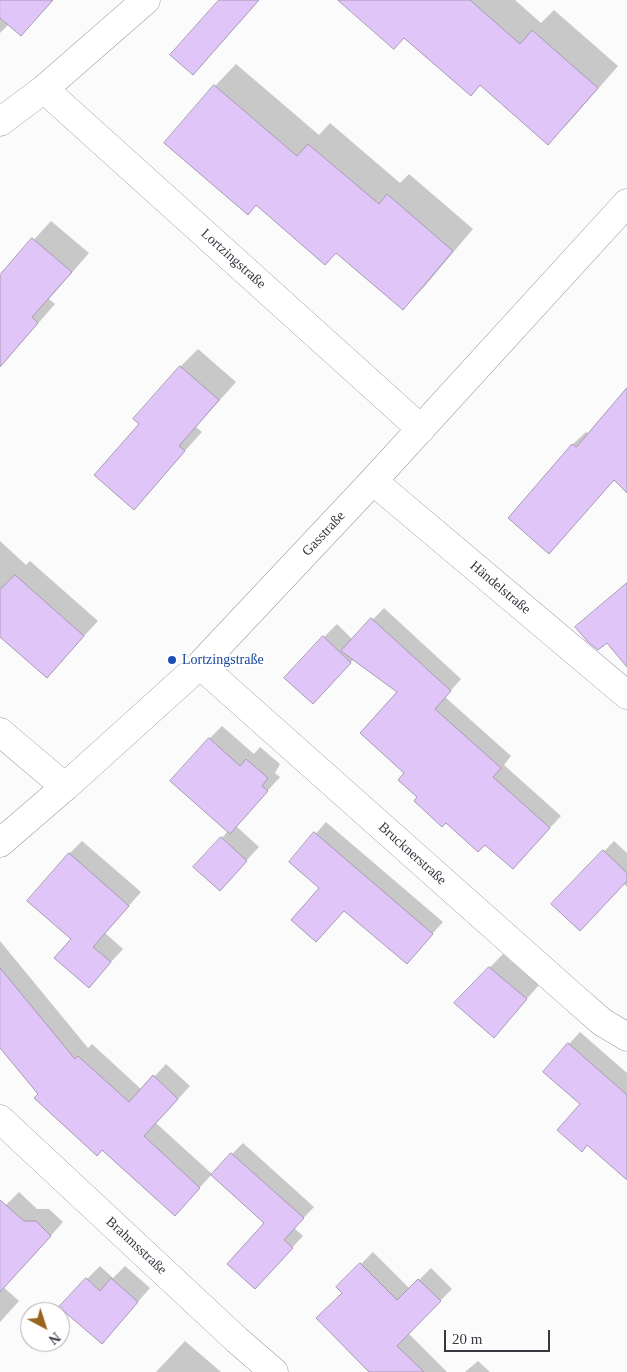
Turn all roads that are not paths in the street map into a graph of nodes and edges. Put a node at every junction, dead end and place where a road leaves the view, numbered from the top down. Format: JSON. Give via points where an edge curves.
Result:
{"nodes":[{"id":1,"x":146,"y":0,"type":"edge"},
{"id":2,"x":44,"y":89,"type":"junction"},
{"id":3,"x":0,"y":122,"type":"edge"},
{"id":4,"x":627,"y":203,"type":"edge"},
{"id":5,"x":421,"y":428,"type":"junction"},
{"id":6,"x":373,"y":481,"type":"junction"},
{"id":7,"x":200,"y":665,"type":"junction"},
{"id":8,"x":627,"y":695,"type":"edge"},
{"id":9,"x":0,"y":732,"type":"edge"},
{"id":10,"x":65,"y":787,"type":"junction"},
{"id":11,"x":0,"y":843,"type":"edge"},
{"id":12,"x":627,"y":1037,"type":"edge"},
{"id":13,"x":0,"y":1119,"type":"edge"},
{"id":14,"x":274,"y":1372,"type":"edge"}],
"edges":[{"from":1,"to":2,"type":"street"},
{"from":2,"to":3,"type":"street"},
{"from":2,"to":5,"type":"street","name":"Lortzingstraße"},
{"from":4,"to":5,"type":"street","name":"Gasstraße"},
{"from":5,"to":6,"type":"street","name":"Gasstraße"},
{"from":6,"to":7,"type":"street","name":"Gasstraße"},
{"from":6,"to":8,"type":"street","name":"Händelstraße"},
{"from":7,"to":10,"type":"street","name":"Gasstraße"},
{"from":7,"to":12,"type":"street","name":"Brucknerstraße","via":[[602,1022]]},
{"from":9,"to":10,"type":"street"},
{"from":10,"to":11,"type":"street","name":"Gasstraße"},
{"from":13,"to":14,"type":"street","name":"Brahmsstraße"}]}
